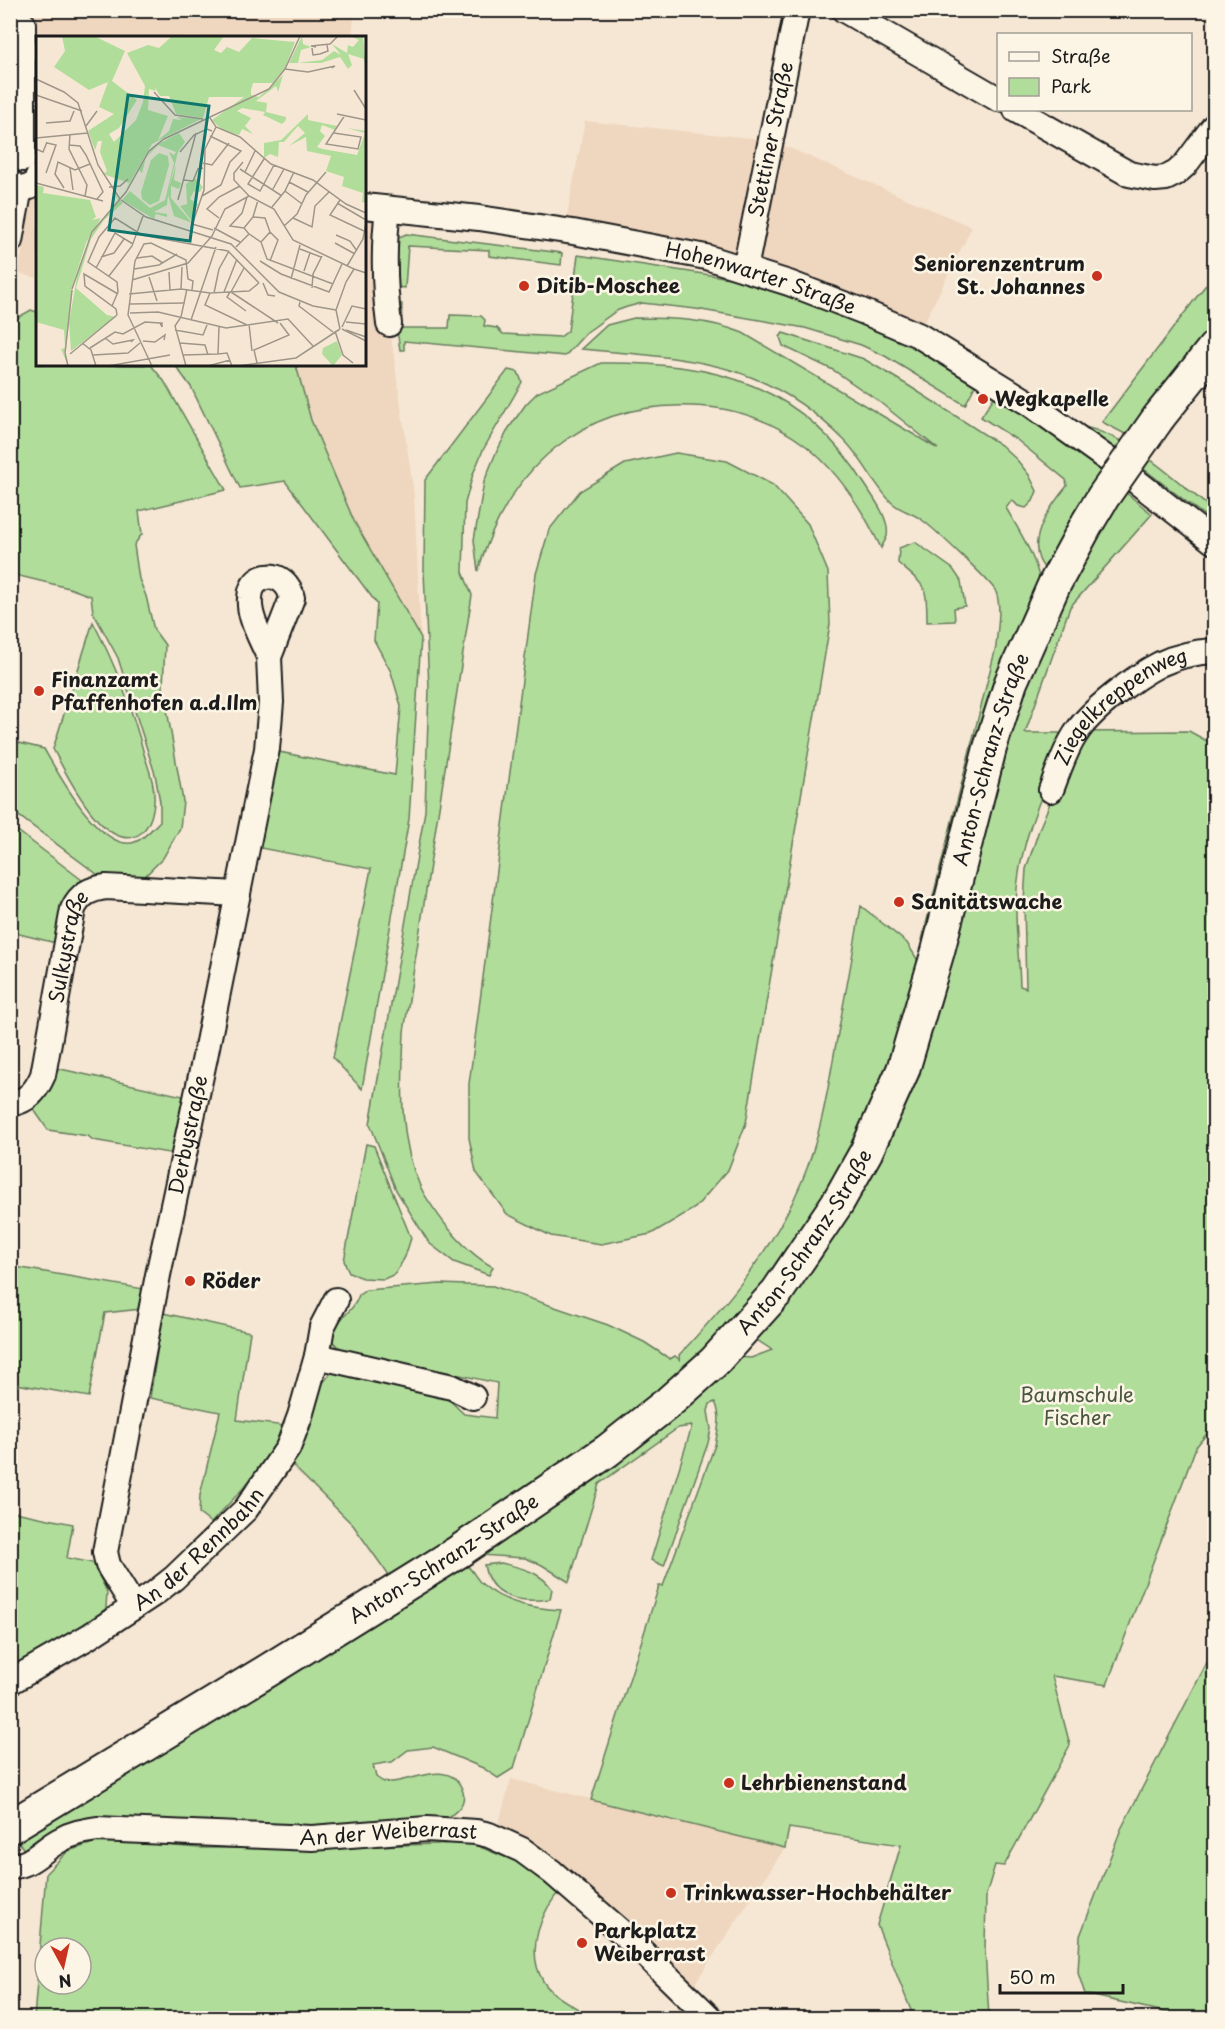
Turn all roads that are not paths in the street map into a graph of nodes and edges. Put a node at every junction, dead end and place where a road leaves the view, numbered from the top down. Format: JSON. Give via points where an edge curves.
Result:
{"nodes":[{"id":1,"x":797,"y":10,"type":"edge"},
{"id":2,"x":843,"y":10,"type":"edge"},
{"id":3,"x":23,"y":24,"type":"dead end"},
{"id":4,"x":997,"y":98,"type":"edge"},
{"id":5,"x":1018,"y":111,"type":"edge"},
{"id":6,"x":1215,"y":126,"type":"edge"},
{"id":7,"x":23,"y":174,"type":"edge"},
{"id":8,"x":376,"y":207,"type":"edge"},
{"id":9,"x":10,"y":241,"type":"edge"},
{"id":10,"x":745,"y":269,"type":"junction"},
{"id":11,"x":388,"y":324,"type":"dead end"},
{"id":12,"x":1215,"y":348,"type":"edge"},
{"id":13,"x":1113,"y":463,"type":"dead end"},
{"id":14,"x":1132,"y":478,"type":"dead end"},
{"id":15,"x":1215,"y":542,"type":"edge"},
{"id":16,"x":1215,"y":651,"type":"edge"},
{"id":17,"x":269,"y":657,"type":"dead end"},
{"id":18,"x":1051,"y":790,"type":"dead end"},
{"id":19,"x":238,"y":894,"type":"junction"},
{"id":20,"x":10,"y":1104,"type":"edge"},
{"id":21,"x":336,"y":1300,"type":"dead end"},
{"id":22,"x":316,"y":1356,"type":"junction"},
{"id":23,"x":472,"y":1397,"type":"dead end"},
{"id":24,"x":134,"y":1607,"type":"junction"},
{"id":25,"x":10,"y":1682,"type":"edge"},
{"id":26,"x":10,"y":1827,"type":"edge"},
{"id":27,"x":10,"y":1866,"type":"edge"},
{"id":28,"x":710,"y":2019,"type":"edge"}],
"edges":[{"from":1,"to":10,"type":"street","name":"Stettiner Straße"},
{"from":2,"to":4,"type":"street"},
{"from":3,"to":7,"type":"street"},
{"from":5,"to":6,"type":"street","via":[[1129,174],[1155,179],[1176,173]]},
{"from":7,"to":9,"type":"street"},
{"from":8,"to":10,"type":"street","name":"Hohenwarter Straße","via":[[573,232],[706,257]]},
{"from":8,"to":11,"type":"street"},
{"from":10,"to":13,"type":"street","name":"Hohenwarter Straße","via":[[918,335],[1032,405]]},
{"from":12,"to":26,"type":"main road","name":"Anton-Schranz-Straße","bridge":true,"via":[[1115,479],[1054,585],[1011,682],[990,748],[903,1070],[866,1152],[838,1202],[777,1292],[714,1362],[607,1451],[458,1552]]},
{"from":14,"to":15,"type":"street"},
{"from":16,"to":18,"type":"street","name":"Ziegelkreppenweg","via":[[1162,663],[1098,709],[1075,733]]},
{"from":17,"to":19,"type":"street","name":"Derbystraße","via":[[271,709],[267,749]]},
{"from":19,"to":20,"type":"street","name":"Sulkystraße","via":[[106,887],[82,896],[73,909],[43,1075],[31,1095]]},
{"from":19,"to":24,"type":"street","name":"Derbystraße","via":[[105,1552],[108,1565]]},
{"from":21,"to":22,"type":"street","name":"An der Rennbahn","via":[[321,1327]]},
{"from":22,"to":23,"type":"street","via":[[452,1387]]},
{"from":22,"to":24,"type":"street","name":"An der Rennbahn","via":[[288,1448],[251,1502],[174,1578]]},
{"from":24,"to":25,"type":"street","name":"An der Rennbahn"},
{"from":27,"to":28,"type":"street","name":"An der Weiberrast","via":[[25,1863],[63,1838],[97,1829],[312,1838],[427,1829],[476,1832],[505,1841],[552,1872],[627,1937]]}]}
